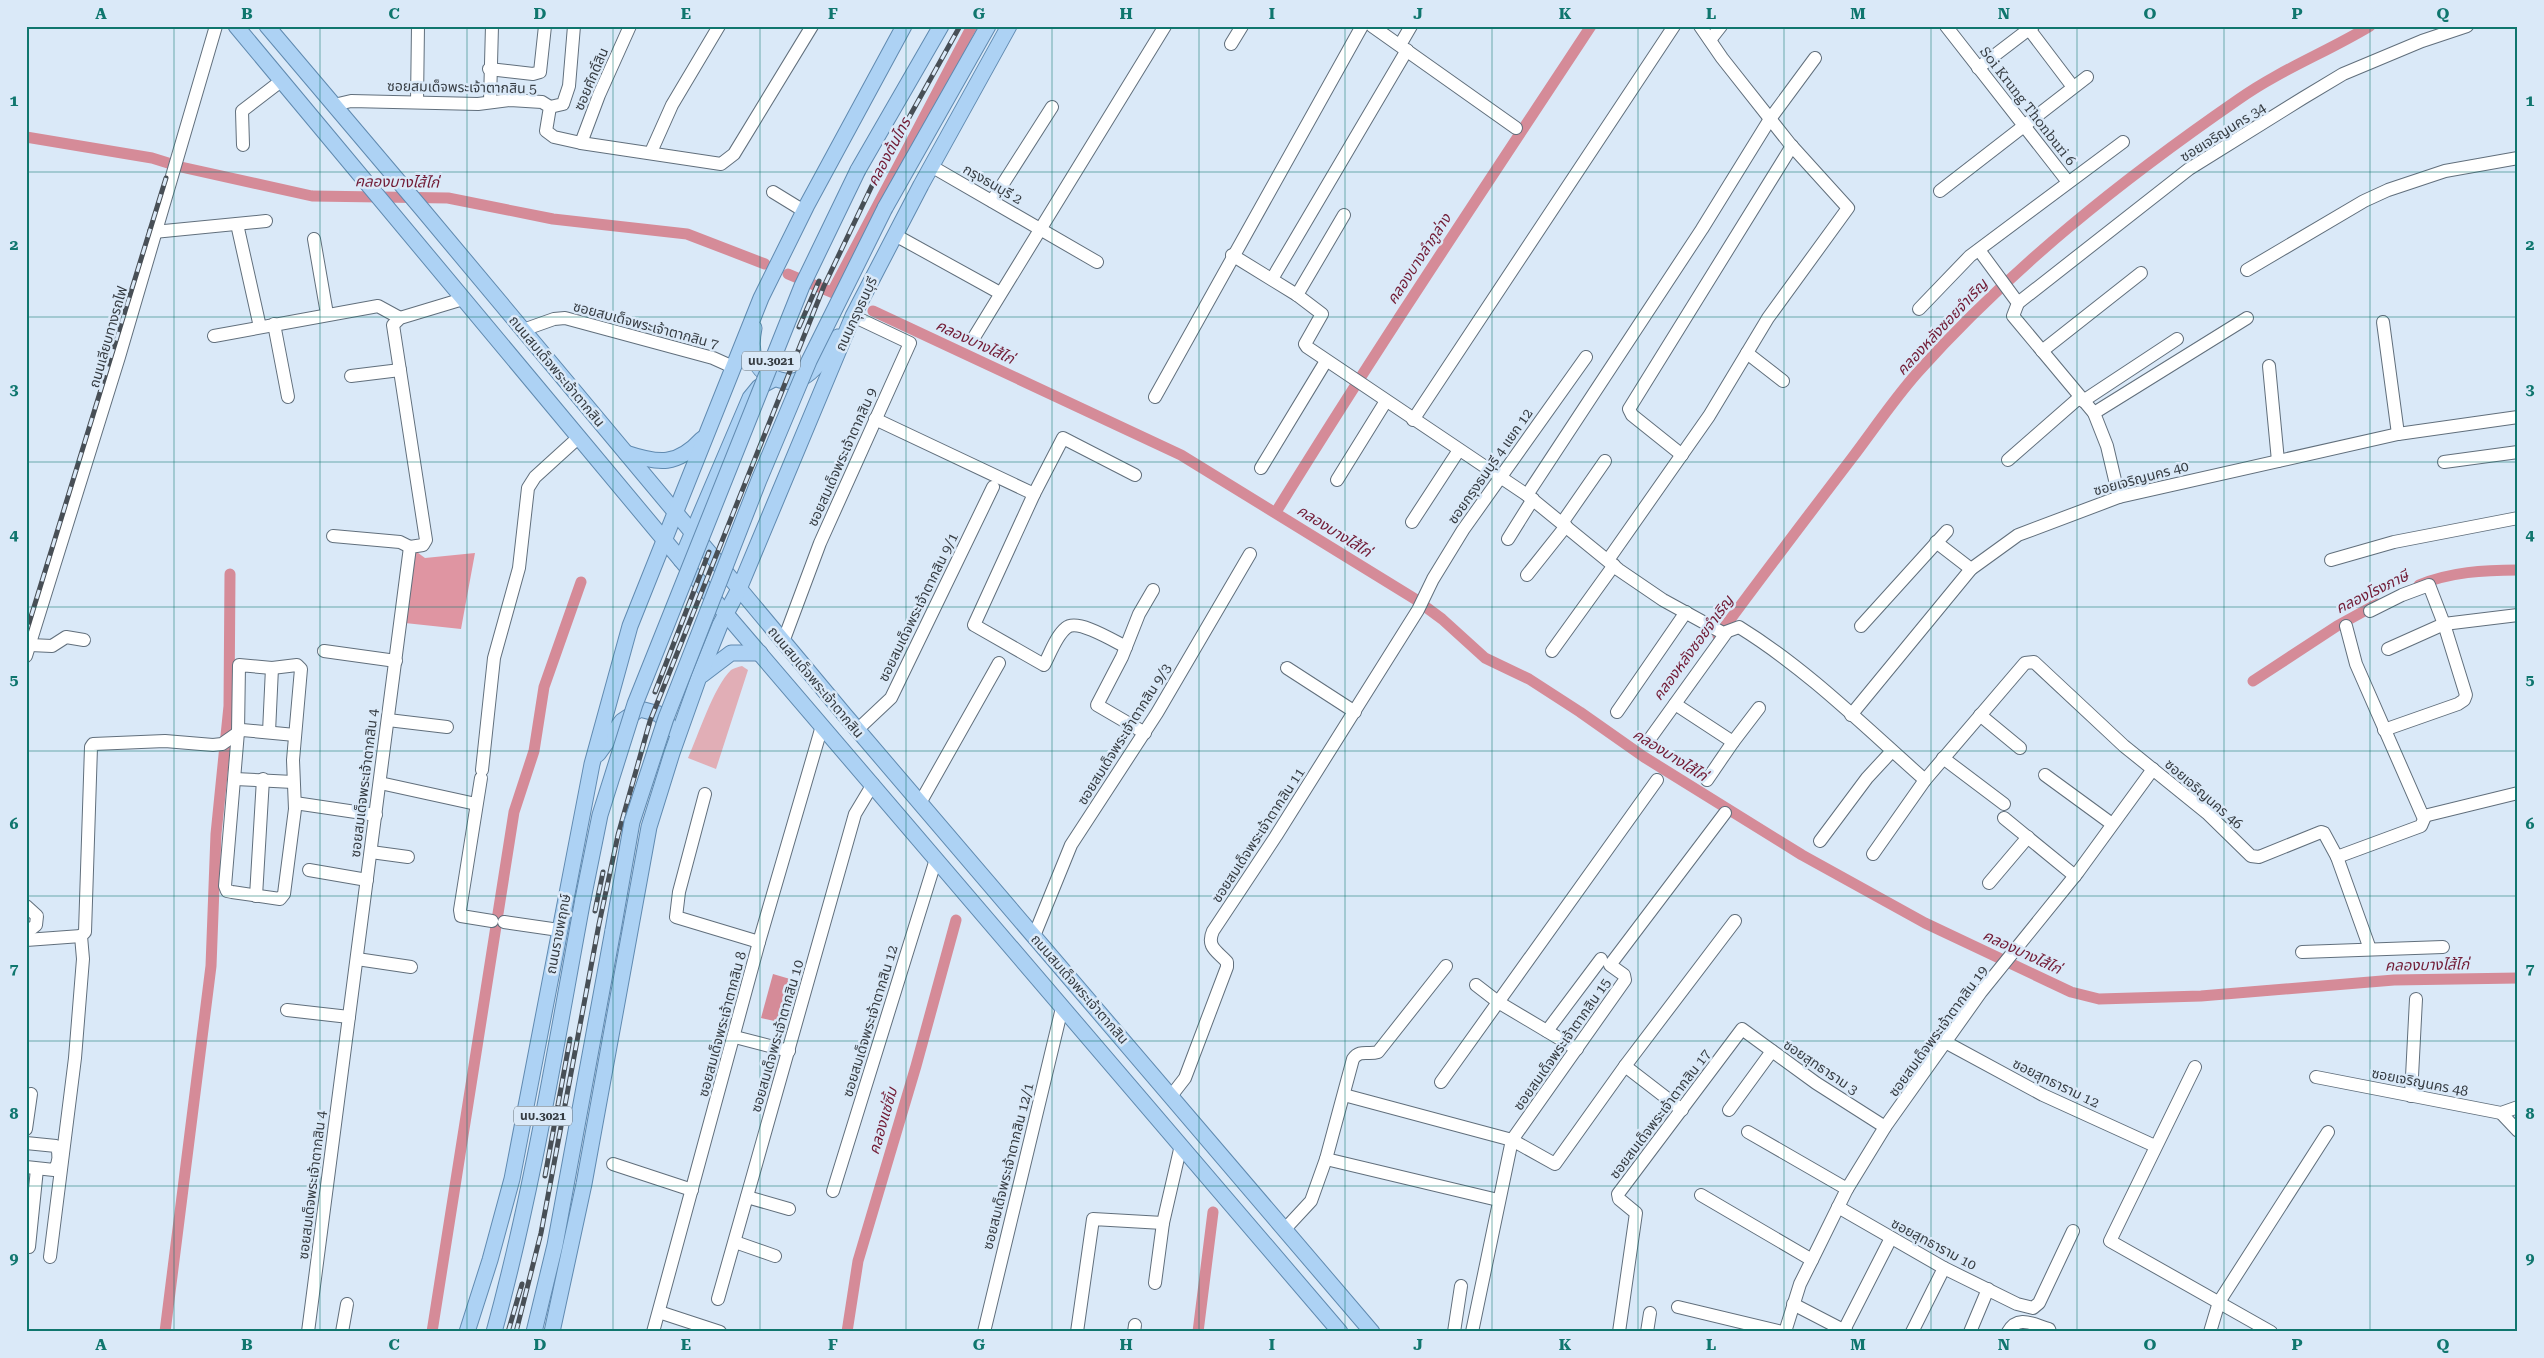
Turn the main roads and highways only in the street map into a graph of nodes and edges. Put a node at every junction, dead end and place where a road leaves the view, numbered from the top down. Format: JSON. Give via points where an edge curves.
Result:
{"nodes":[{"id":1,"x":236,"y":26,"type":"edge"},
{"id":2,"x":267,"y":26,"type":"edge"},
{"id":3,"x":904,"y":26,"type":"edge"},
{"id":4,"x":941,"y":26,"type":"edge"},
{"id":5,"x":988,"y":26,"type":"edge"},
{"id":6,"x":1008,"y":26,"type":"edge"},
{"id":7,"x":761,"y":298,"type":"junction"},
{"id":8,"x":854,"y":316,"type":"junction"},
{"id":9,"x":774,"y":379,"type":"junction"},
{"id":10,"x":705,"y":436,"type":"junction"},
{"id":11,"x":625,"y":452,"type":"junction"},
{"id":12,"x":676,"y":514,"type":"junction"},
{"id":13,"x":693,"y":533,"type":"junction"},
{"id":14,"x":664,"y":540,"type":"junction"},
{"id":15,"x":687,"y":558,"type":"junction"},
{"id":16,"x":739,"y":589,"type":"junction"},
{"id":17,"x":726,"y":614,"type":"junction"},
{"id":18,"x":760,"y":652,"type":"junction"},
{"id":19,"x":699,"y":678,"type":"junction"},
{"id":20,"x":672,"y":753,"type":"junction"},
{"id":21,"x":592,"y":764,"type":"junction"},
{"id":22,"x":490,"y":1260,"type":"junction"},
{"id":23,"x":467,"y":1332,"type":"edge"},
{"id":24,"x":474,"y":1332,"type":"edge"},
{"id":25,"x":494,"y":1332,"type":"edge"},
{"id":26,"x":534,"y":1332,"type":"edge"},
{"id":27,"x":552,"y":1332,"type":"edge"},
{"id":28,"x":1340,"y":1332,"type":"edge"},
{"id":29,"x":1372,"y":1332,"type":"edge"}],
"edges":[{"from":1,"to":14,"type":"main road","name":"ถนนสมเด็จพระเจ้าตากสิน"},
{"from":2,"to":11,"type":"main road","name":"ถนนสมเด็จพระเจ้าตากสิน"},
{"from":3,"to":7,"type":"main road","via":[[804,210]]},
{"from":4,"to":15,"type":"main road","number":"นบ.3021","bridge":true,"via":[[858,170],[798,295]]},
{"from":5,"to":26,"type":"main road","name":"ถนนกรุงธนบุรี","number":"นบ.3021","bridge":true,"via":[[885,208],[809,361],[666,718],[632,822],[555,1245]]},
{"from":6,"to":8,"type":"main road","name":"ถนนกรุงธนบุรี"},
{"from":7,"to":9,"type":"main road","via":[[752,350],[755,364],[762,373]]},
{"from":7,"to":10,"type":"main road"},
{"from":8,"to":9,"type":"main road","via":[[804,377],[791,382]]},
{"from":8,"to":16,"type":"main road","name":"ถนนกรุงธนบุรี"},
{"from":9,"to":13,"type":"main road","via":[[759,387],[750,398]]},
{"from":10,"to":11,"type":"main road","via":[[690,452],[672,460],[650,461]]},
{"from":10,"to":12,"type":"main road"},
{"from":11,"to":12,"type":"main road","name":"ถนนสมเด็จพระเจ้าตากสิน"},
{"from":12,"to":13,"type":"main road","name":"ถนนสมเด็จพระเจ้าตากสิน"},
{"from":12,"to":14,"type":"main road","number":"นบ.3021"},
{"from":13,"to":15,"type":"main road"},
{"from":13,"to":16,"type":"main road","name":"ถนนสมเด็จพระเจ้าตากสิน"},
{"from":14,"to":15,"type":"main road","name":"ถนนสมเด็จพระเจ้าตากสิน"},
{"from":14,"to":21,"type":"main road","name":"ถนนราชพฤกษ์","number":"นบ.3021","via":[[630,626]]},
{"from":15,"to":17,"type":"main road","name":"ถนนสมเด็จพระเจ้าตากสิน"},
{"from":15,"to":25,"type":"main road","name":"ถนนราชพฤกษ์","number":"นบ.3021","bridge":true,"via":[[600,815],[533,1169]]},
{"from":16,"to":17,"type":"main road","name":"ถนนกรุงธนบุรี"},
{"from":16,"to":29,"type":"main road","name":"ถนนสมเด็จพระเจ้าตากสิน"},
{"from":17,"to":18,"type":"main road","name":"ถนนสมเด็จพระเจ้าตากสิน"},
{"from":17,"to":19,"type":"main road"},
{"from":18,"to":19,"type":"main road","via":[[732,653]]},
{"from":18,"to":28,"type":"main road","name":"ถนนสมเด็จพระเจ้าตากสิน"},
{"from":19,"to":20,"type":"main road"},
{"from":20,"to":21,"type":"main road","via":[[674,731],[659,714],[640,709],[622,720]]},
{"from":20,"to":27,"type":"main road","via":[[649,827],[584,1184]]},
{"from":21,"to":22,"type":"main road","name":"ถนนราชพฤกษ์","number":"นบ.3021","via":[[512,1179]]},
{"from":22,"to":23,"type":"main road","name":"ถนนราชพฤกษ์","number":"นบ.3021"},
{"from":22,"to":24,"type":"main road"}]}
